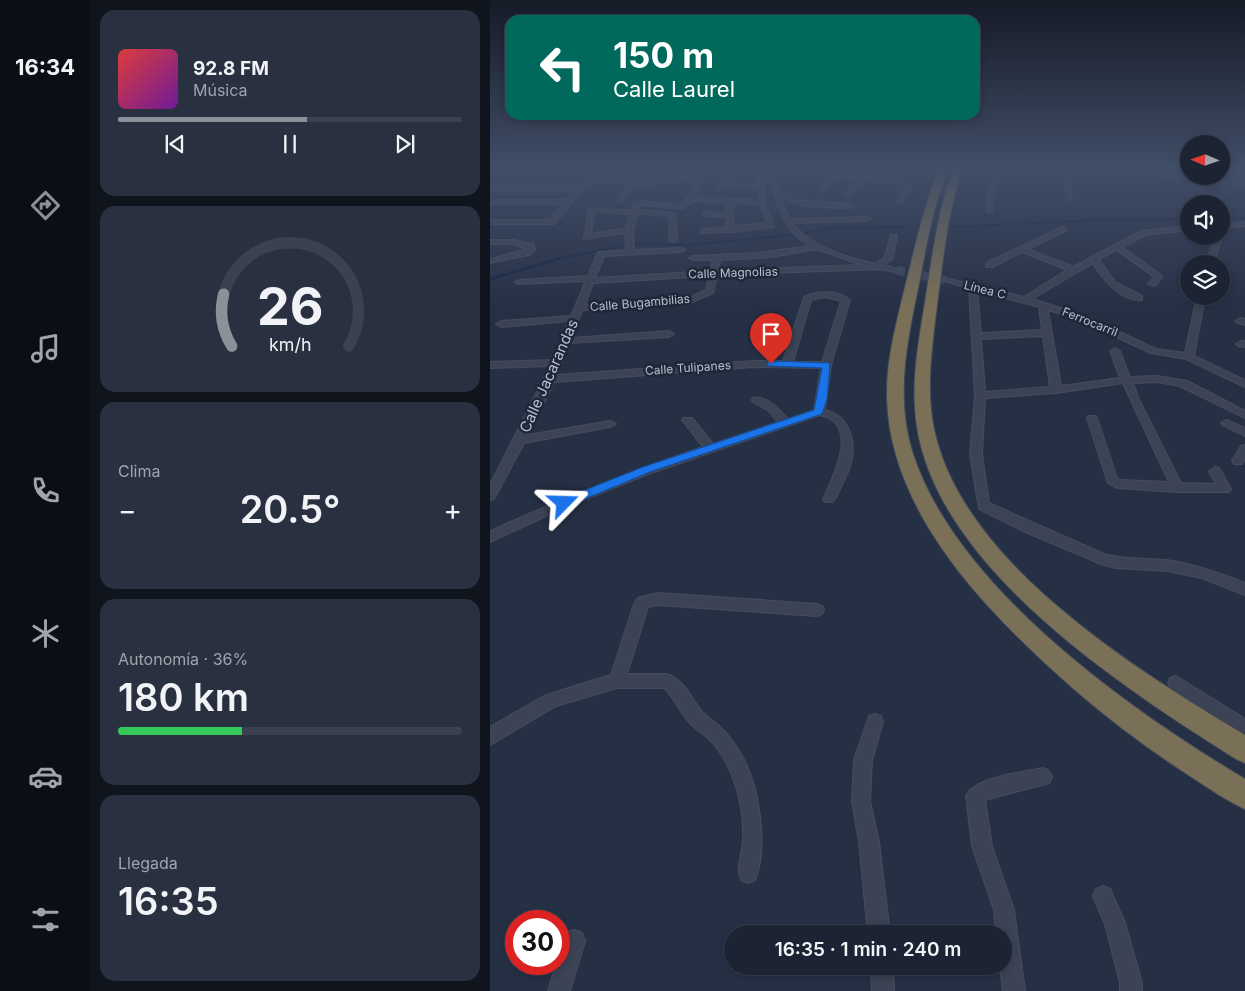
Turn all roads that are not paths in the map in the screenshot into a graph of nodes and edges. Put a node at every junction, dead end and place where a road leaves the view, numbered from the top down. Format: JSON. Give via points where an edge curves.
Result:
{"nodes":[{"id":1,"x":559,"y":213,"type":"edge"},
{"id":2,"x":591,"y":213,"type":"edge"},
{"id":3,"x":633,"y":213,"type":"edge"},
{"id":4,"x":658,"y":213,"type":"edge"},
{"id":5,"x":766,"y":213,"type":"edge"},
{"id":6,"x":783,"y":213,"type":"edge"},
{"id":7,"x":930,"y":213,"type":"edge"},
{"id":8,"x":946,"y":213,"type":"edge"},
{"id":9,"x":705,"y":214,"type":"dead end"},
{"id":10,"x":729,"y":215,"type":"joint"},
{"id":11,"x":867,"y":220,"type":"dead end"},
{"id":12,"x":786,"y":221,"type":"junction"},
{"id":13,"x":490,"y":222,"type":"edge"},
{"id":14,"x":1245,"y":224,"type":"edge"},
{"id":15,"x":1230,"y":226,"type":"edge"},
{"id":16,"x":1062,"y":229,"type":"dead end"},
{"id":17,"x":1180,"y":229,"type":"edge"},
{"id":18,"x":629,"y":230,"type":"junction"},
{"id":19,"x":731,"y":230,"type":"junction"},
{"id":20,"x":704,"y":231,"type":"dead end"},
{"id":21,"x":894,"y":237,"type":"dead end"},
{"id":22,"x":673,"y":240,"type":"dead end"},
{"id":23,"x":490,"y":242,"type":"edge"},
{"id":24,"x":818,"y":246,"type":"junction"},
{"id":25,"x":1117,"y":247,"type":"junction"},
{"id":26,"x":1021,"y":249,"type":"junction"},
{"id":27,"x":681,"y":250,"type":"dead end"},
{"id":28,"x":630,"y":252,"type":"junction"},
{"id":29,"x":693,"y":258,"type":"dead end"},
{"id":30,"x":717,"y":258,"type":"junction"},
{"id":31,"x":1096,"y":259,"type":"junction"},
{"id":32,"x":490,"y":261,"type":"edge"},
{"id":33,"x":989,"y":265,"type":"dead end"},
{"id":34,"x":876,"y":267,"type":"junction"},
{"id":35,"x":896,"y":270,"type":"tunnel mouth"},
{"id":36,"x":1073,"y":270,"type":"junction"},
{"id":37,"x":715,"y":273,"type":"junction"},
{"id":38,"x":945,"y":280,"type":"tunnel mouth"},
{"id":39,"x":519,"y":282,"type":"dead end"},
{"id":40,"x":589,"y":282,"type":"junction"},
{"id":41,"x":1152,"y":284,"type":"dead end"},
{"id":42,"x":973,"y":287,"type":"junction"},
{"id":43,"x":547,"y":289,"type":"dead end"},
{"id":44,"x":1139,"y":298,"type":"dead end"},
{"id":45,"x":1025,"y":300,"type":"junction"},
{"id":46,"x":1043,"y":304,"type":"junction"},
{"id":47,"x":1199,"y":305,"type":"edge"},
{"id":48,"x":577,"y":313,"type":"junction"},
{"id":49,"x":500,"y":324,"type":"dead end"},
{"id":50,"x":1048,"y":333,"type":"junction"},
{"id":51,"x":669,"y":334,"type":"dead end"},
{"id":52,"x":976,"y":336,"type":"junction"},
{"id":53,"x":564,"y":341,"type":"junction"},
{"id":54,"x":1115,"y":350,"type":"dead end"},
{"id":55,"x":1189,"y":358,"type":"junction"},
{"id":56,"x":555,"y":363,"type":"junction"},
{"id":57,"x":787,"y":364,"type":"junction"},
{"id":58,"x":490,"y":365,"type":"edge"},
{"id":59,"x":826,"y":365,"type":"junction"},
{"id":60,"x":550,"y":379,"type":"junction"},
{"id":61,"x":1125,"y":380,"type":"junction"},
{"id":62,"x":1245,"y":384,"type":"edge"},
{"id":63,"x":1056,"y":390,"type":"junction"},
{"id":64,"x":980,"y":395,"type":"junction"},
{"id":65,"x":757,"y":400,"type":"dead end"},
{"id":66,"x":819,"y":412,"type":"junction"},
{"id":67,"x":1245,"y":415,"type":"edge"},
{"id":68,"x":1092,"y":418,"type":"dead end"},
{"id":69,"x":688,"y":420,"type":"dead end"},
{"id":70,"x":1227,"y":423,"type":"dead end"},
{"id":71,"x":610,"y":424,"type":"dead end"},
{"id":72,"x":786,"y":424,"type":"junction"},
{"id":73,"x":1245,"y":432,"type":"edge"},
{"id":74,"x":520,"y":440,"type":"junction"},
{"id":75,"x":710,"y":448,"type":"junction"},
{"id":76,"x":1245,"y":449,"type":"edge"},
{"id":77,"x":1238,"y":461,"type":"dead end"},
{"id":78,"x":1215,"y":472,"type":"dead end"},
{"id":79,"x":1178,"y":488,"type":"junction"},
{"id":80,"x":490,"y":496,"type":"edge"},
{"id":81,"x":829,"y":499,"type":"dead end"},
{"id":82,"x":490,"y":537,"type":"edge"},
{"id":83,"x":1245,"y":588,"type":"edge"},
{"id":84,"x":817,"y":610,"type":"dead end"},
{"id":85,"x":617,"y":681,"type":"junction"},
{"id":86,"x":1176,"y":682,"type":"dead end"},
{"id":87,"x":875,"y":722,"type":"dead end"},
{"id":88,"x":1245,"y":729,"type":"edge"},
{"id":89,"x":490,"y":737,"type":"edge"},
{"id":90,"x":1245,"y":750,"type":"edge"},
{"id":91,"x":1043,"y":777,"type":"dead end"},
{"id":92,"x":1245,"y":796,"type":"edge"},
{"id":93,"x":748,"y":872,"type":"dead end"},
{"id":94,"x":1103,"y":896,"type":"dead end"},
{"id":95,"x":878,"y":925,"type":"edge"},
{"id":96,"x":574,"y":941,"type":"dead end"},
{"id":97,"x":882,"y":975,"type":"edge"},
{"id":98,"x":559,"y":991,"type":"edge"},
{"id":99,"x":883,"y":991,"type":"edge"},
{"id":100,"x":1014,"y":991,"type":"edge"},
{"id":101,"x":1131,"y":991,"type":"edge"}],
"edges":[{"from":1,"to":13,"type":"street","via":[[552,222]]},
{"from":2,"to":18,"type":"street","via":[[587,237]]},
{"from":3,"to":18,"type":"street"},
{"from":4,"to":22,"type":"street","via":[[673,214]]},
{"from":5,"to":19,"type":"street","via":[[771,225]]},
{"from":6,"to":12,"type":"street"},
{"from":7,"to":92,"type":"highway","via":[[897,354],[896,414],[904,449],[923,498],[964,562],[1033,638],[1144,730]]},
{"from":8,"to":90,"type":"highway","via":[[921,384],[930,446],[948,493],[988,548],[1059,622],[1160,696]]},
{"from":9,"to":10,"type":"street"},
{"from":10,"to":19,"type":"street"},
{"from":11,"to":12,"type":"street"},
{"from":12,"to":24,"type":"street"},
{"from":14,"to":15,"type":"street"},
{"from":16,"to":26,"type":"street"},
{"from":17,"to":25,"type":"street","via":[[1154,230]]},
{"from":18,"to":28,"type":"street"},
{"from":19,"to":20,"type":"street"},
{"from":21,"to":34,"type":"street","via":[[889,258]]},
{"from":23,"to":32,"type":"street","via":[[523,244],[530,246],[531,250]]},
{"from":24,"to":30,"type":"street","via":[[780,254]]},
{"from":24,"to":34,"type":"street"},
{"from":25,"to":31,"type":"street"},
{"from":25,"to":41,"type":"street","via":[[1158,277]]},
{"from":26,"to":33,"type":"street"},
{"from":26,"to":36,"type":"street"},
{"from":27,"to":28,"type":"street"},
{"from":28,"to":40,"type":"street","name":"Calle Jacarandas","via":[[601,254]]},
{"from":29,"to":30,"type":"street"},
{"from":30,"to":37,"type":"street"},
{"from":31,"to":36,"type":"street"},
{"from":31,"to":44,"type":"street","via":[[1115,288]]},
{"from":34,"to":35,"type":"street"},
{"from":34,"to":37,"type":"street","name":"Calle Magnolias"},
{"from":36,"to":45,"type":"street"},
{"from":37,"to":40,"type":"street","name":"Calle Magnolias"},
{"from":37,"to":48,"type":"street","name":"Calle Bugambilias","via":[[710,291],[688,301]]},
{"from":38,"to":42,"type":"street","name":"Línea C"},
{"from":39,"to":40,"type":"street"},
{"from":40,"to":43,"type":"street"},
{"from":40,"to":48,"type":"street","name":"Calle Jacarandas"},
{"from":42,"to":45,"type":"street","name":"Línea C"},
{"from":42,"to":52,"type":"street"},
{"from":45,"to":46,"type":"street","name":"Ferrocarril"},
{"from":46,"to":50,"type":"street"},
{"from":46,"to":55,"type":"street","name":"Ferrocarril","via":[[1089,320],[1154,351]]},
{"from":47,"to":55,"type":"street"},
{"from":48,"to":49,"type":"street","name":"Calle Bugambilias"},
{"from":48,"to":53,"type":"street","name":"Calle Jacarandas"},
{"from":50,"to":52,"type":"street"},
{"from":50,"to":63,"type":"street"},
{"from":51,"to":53,"type":"street"},
{"from":52,"to":64,"type":"street"},
{"from":53,"to":56,"type":"street","name":"Calle Jacarandas"},
{"from":54,"to":61,"type":"street"},
{"from":55,"to":62,"type":"street","name":"Ferrocarril"},
{"from":56,"to":58,"type":"street"},
{"from":56,"to":60,"type":"street","name":"Calle Jacarandas"},
{"from":57,"to":59,"type":"street","name":"Calle Tulipanes"},
{"from":57,"to":59,"type":"street","via":[[807,299],[818,295],[842,297],[846,300]]},
{"from":57,"to":60,"type":"street","name":"Calle Tulipanes","via":[[745,364]]},
{"from":59,"to":66,"type":"street"},
{"from":60,"to":74,"type":"street","name":"Calle Jacarandas"},
{"from":61,"to":63,"type":"street"},
{"from":61,"to":67,"type":"street","via":[[1157,379],[1183,383]]},
{"from":61,"to":79,"type":"street"},
{"from":63,"to":64,"type":"street"},
{"from":64,"to":83,"type":"street","via":[[976,454],[983,506],[1101,559],[1204,573]]},
{"from":65,"to":72,"type":"street","via":[[773,409]]},
{"from":66,"to":72,"type":"street"},
{"from":66,"to":81,"type":"street","via":[[836,417],[842,424],[847,454],[845,466]]},
{"from":68,"to":79,"type":"street","via":[[1112,480],[1123,486]]},
{"from":69,"to":75,"type":"street"},
{"from":70,"to":73,"type":"street"},
{"from":71,"to":74,"type":"street"},
{"from":72,"to":75,"type":"street"},
{"from":74,"to":80,"type":"street","name":"Calle Jacarandas"},
{"from":75,"to":82,"type":"street","via":[[573,499]]},
{"from":76,"to":77,"type":"street"},
{"from":78,"to":79,"type":"street","via":[[1224,489]]},
{"from":84,"to":85,"type":"street","via":[[657,599],[643,602]]},
{"from":85,"to":89,"type":"street","via":[[552,700]]},
{"from":85,"to":93,"type":"street","via":[[667,681],[679,691],[695,717],[716,734],[734,758],[748,795],[753,839]]},
{"from":86,"to":88,"type":"street"},
{"from":87,"to":95,"type":"street","via":[[863,760],[861,801]]},
{"from":91,"to":100,"type":"street","via":[[985,790],[975,796],[982,846],[1004,910]]},
{"from":94,"to":101,"type":"street","via":[[1115,923]]},
{"from":96,"to":98,"type":"street"},
{"from":97,"to":99,"type":"street"}]}
